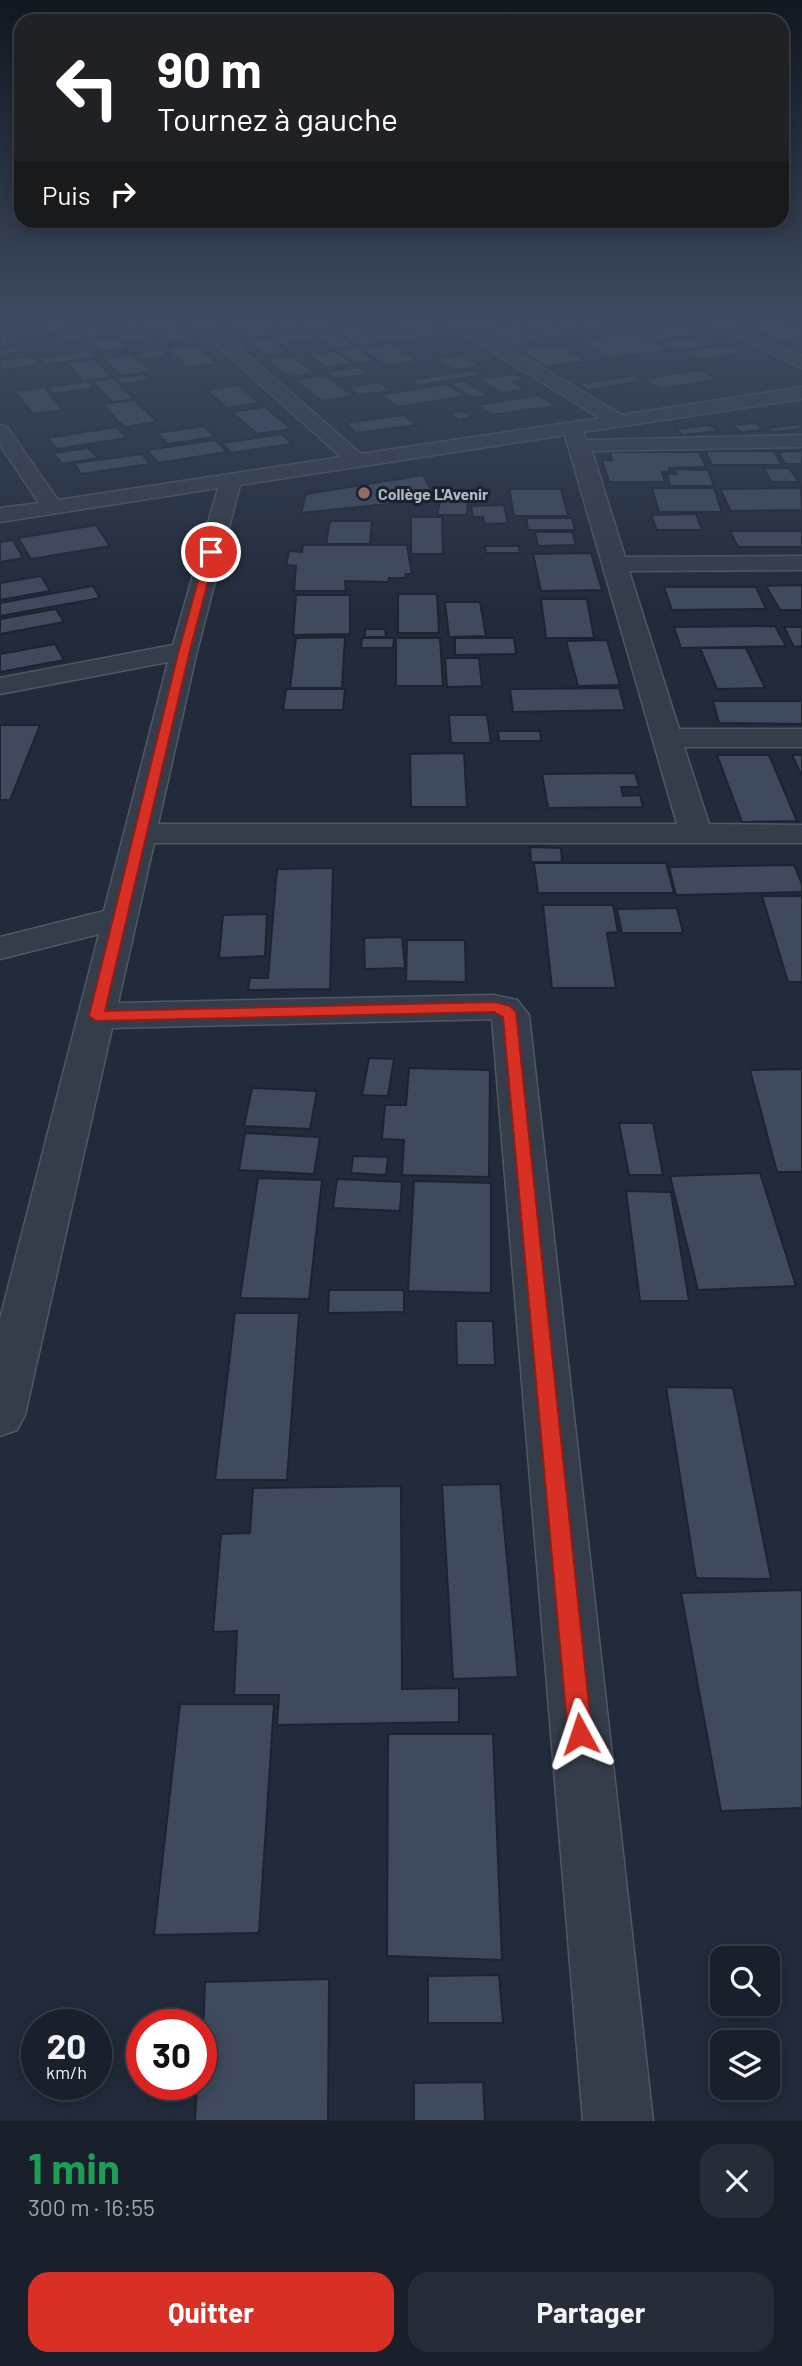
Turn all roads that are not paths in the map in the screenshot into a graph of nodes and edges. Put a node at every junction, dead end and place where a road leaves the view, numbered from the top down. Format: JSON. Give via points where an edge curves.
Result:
{"nodes":[{"id":1,"x":305,"y":415,"type":"edge"},
{"id":2,"x":609,"y":415,"type":"edge"},
{"id":3,"x":651,"y":415,"type":"edge"},
{"id":4,"x":617,"y":420,"type":"junction"},
{"id":5,"x":0,"y":430,"type":"edge"},
{"id":6,"x":576,"y":436,"type":"junction"},
{"id":7,"x":802,"y":441,"type":"edge"},
{"id":8,"x":355,"y":459,"type":"junction"},
{"id":9,"x":231,"y":479,"type":"junction"},
{"id":10,"x":52,"y":506,"type":"junction"},
{"id":11,"x":0,"y":515,"type":"edge"},
{"id":12,"x":802,"y":563,"type":"edge"},
{"id":13,"x":615,"y":564,"type":"junction"},
{"id":14,"x":184,"y":650,"type":"junction"},
{"id":15,"x":0,"y":686,"type":"edge"},
{"id":16,"x":668,"y":738,"type":"junction"},
{"id":17,"x":802,"y":738,"type":"edge"},
{"id":18,"x":140,"y":833,"type":"junction"},
{"id":19,"x":696,"y":834,"type":"junction"},
{"id":20,"x":802,"y":834,"type":"edge"},
{"id":21,"x":120,"y":918,"type":"junction"},
{"id":22,"x":0,"y":948,"type":"edge"},
{"id":23,"x":96,"y":1016,"type":"junction"},
{"id":24,"x":1,"y":1408,"type":"edge"},
{"id":25,"x":618,"y":2121,"type":"edge"}],
"edges":[{"from":1,"to":8,"type":"street"},
{"from":2,"to":4,"type":"street"},
{"from":3,"to":4,"type":"street"},
{"from":4,"to":6,"type":"street"},
{"from":5,"to":10,"type":"street"},
{"from":6,"to":7,"type":"street"},
{"from":6,"to":8,"type":"street"},
{"from":6,"to":13,"type":"street"},
{"from":8,"to":9,"type":"street"},
{"from":9,"to":10,"type":"street"},
{"from":9,"to":14,"type":"street"},
{"from":10,"to":11,"type":"street"},
{"from":12,"to":13,"type":"street"},
{"from":13,"to":16,"type":"street"},
{"from":14,"to":15,"type":"street"},
{"from":14,"to":18,"type":"street"},
{"from":16,"to":17,"type":"street"},
{"from":16,"to":19,"type":"street"},
{"from":18,"to":19,"type":"street"},
{"from":18,"to":21,"type":"street"},
{"from":19,"to":20,"type":"street"},
{"from":21,"to":22,"type":"street"},
{"from":21,"to":23,"type":"street"},
{"from":23,"to":24,"type":"street"},
{"from":23,"to":25,"type":"street","via":[[494,1007],[510,1015]]}]}
